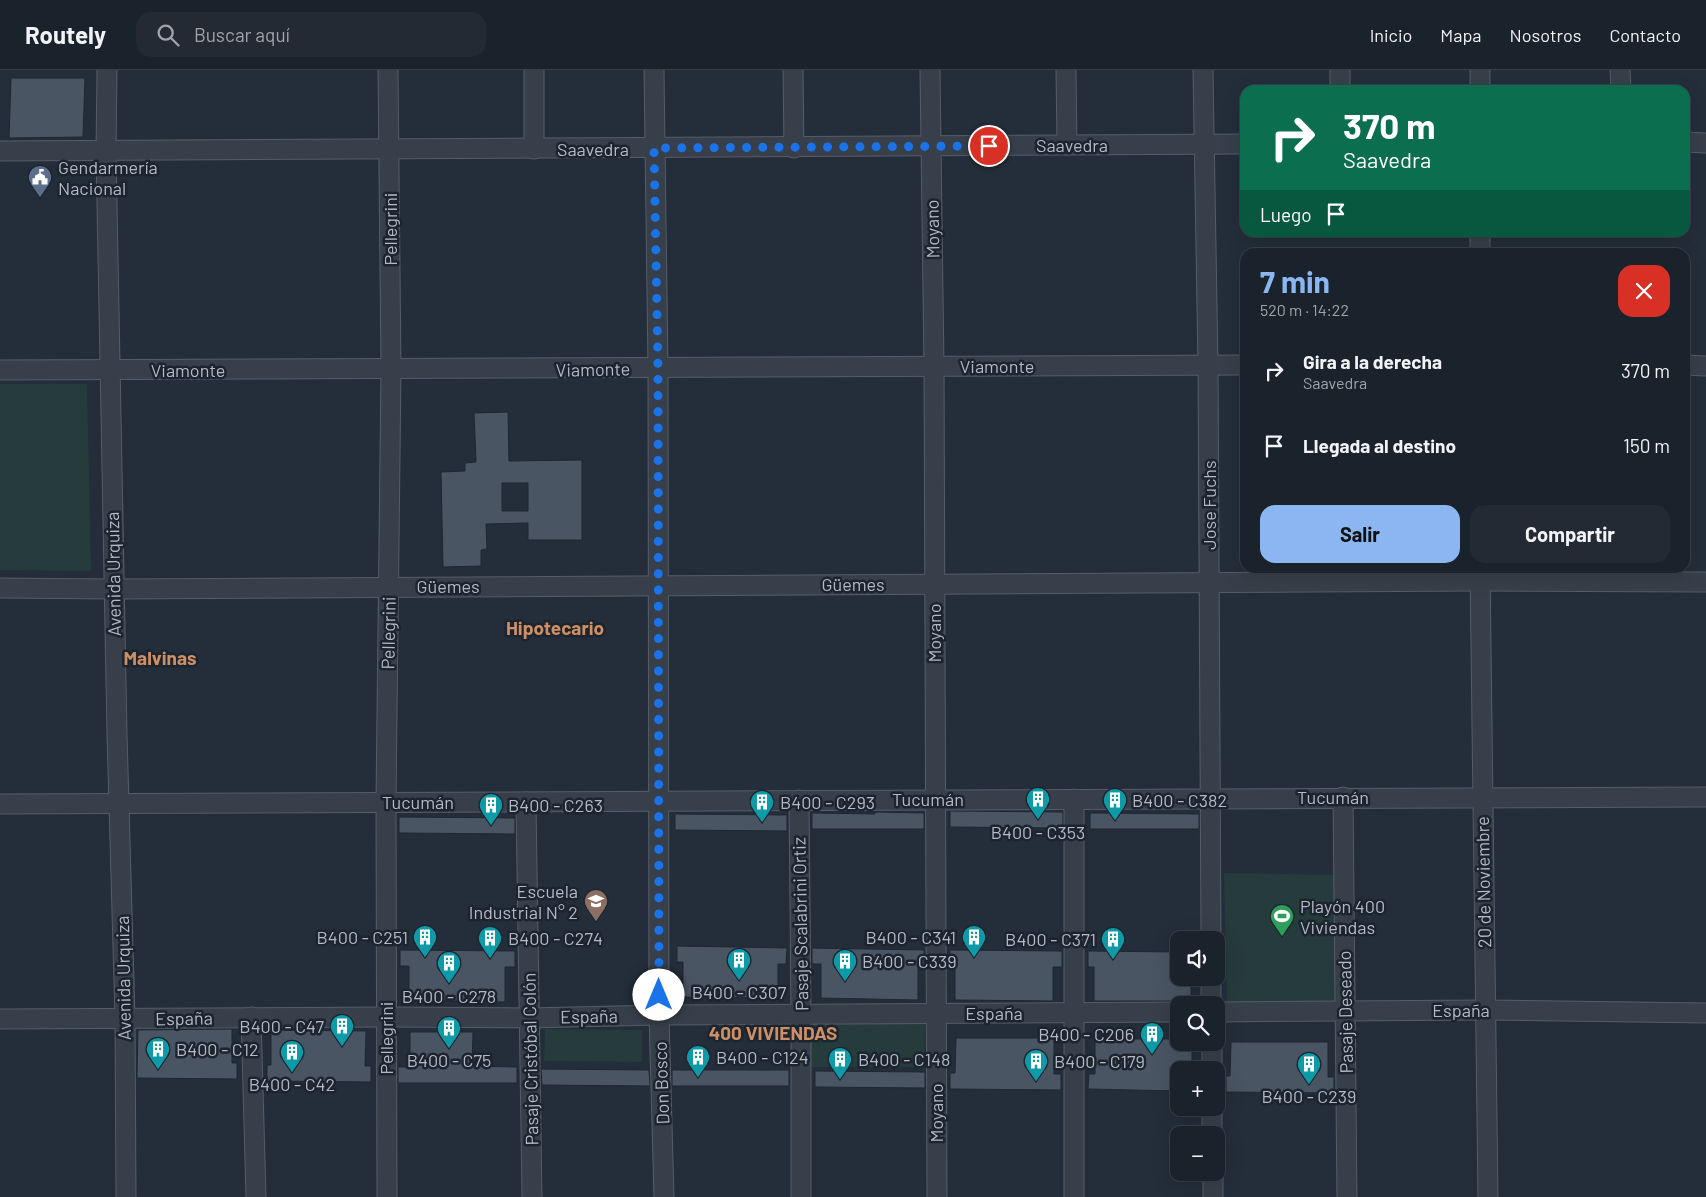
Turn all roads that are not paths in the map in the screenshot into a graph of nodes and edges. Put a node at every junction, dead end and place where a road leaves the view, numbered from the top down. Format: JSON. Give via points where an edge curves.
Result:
{"nodes":[{"id":1,"x":107,"y":70,"type":"edge"},
{"id":2,"x":388,"y":70,"type":"edge"},
{"id":3,"x":534,"y":70,"type":"edge"},
{"id":4,"x":654,"y":70,"type":"edge"},
{"id":5,"x":793,"y":70,"type":"edge"},
{"id":6,"x":930,"y":70,"type":"edge"},
{"id":7,"x":1066,"y":70,"type":"edge"},
{"id":8,"x":1203,"y":70,"type":"edge"},
{"id":9,"x":1340,"y":70,"type":"edge"},
{"id":10,"x":1480,"y":70,"type":"edge"},
{"id":11,"x":1620,"y":70,"type":"edge"},
{"id":12,"x":1340,"y":85,"type":"edge"},
{"id":13,"x":1480,"y":85,"type":"edge"},
{"id":14,"x":1620,"y":85,"type":"edge"},
{"id":15,"x":1690,"y":142,"type":"edge"},
{"id":16,"x":1706,"y":143,"type":"edge"},
{"id":17,"x":1204,"y":144,"type":"junction"},
{"id":18,"x":1240,"y":144,"type":"edge"},
{"id":19,"x":1067,"y":145,"type":"junction"},
{"id":20,"x":930,"y":146,"type":"junction"},
{"id":21,"x":654,"y":148,"type":"junction"},
{"id":22,"x":794,"y":148,"type":"junction"},
{"id":23,"x":534,"y":149,"type":"junction"},
{"id":24,"x":390,"y":150,"type":"junction"},
{"id":25,"x":0,"y":151,"type":"edge"},
{"id":26,"x":106,"y":151,"type":"junction"},
{"id":27,"x":1208,"y":365,"type":"junction"},
{"id":28,"x":1240,"y":365,"type":"edge"},
{"id":29,"x":1690,"y":365,"type":"edge"},
{"id":30,"x":934,"y":366,"type":"junction"},
{"id":31,"x":1706,"y":366,"type":"edge"},
{"id":32,"x":658,"y":368,"type":"junction"},
{"id":33,"x":391,"y":369,"type":"junction"},
{"id":34,"x":0,"y":370,"type":"edge"},
{"id":35,"x":110,"y":370,"type":"junction"},
{"id":36,"x":1480,"y":574,"type":"edge"},
{"id":37,"x":1209,"y":582,"type":"junction"},
{"id":38,"x":1706,"y":582,"type":"edge"},
{"id":39,"x":934,"y":584,"type":"junction"},
{"id":40,"x":658,"y":585,"type":"junction"},
{"id":41,"x":389,"y":586,"type":"junction"},
{"id":42,"x":0,"y":588,"type":"edge"},
{"id":43,"x":114,"y":588,"type":"junction"},
{"id":44,"x":1482,"y":796,"type":"junction"},
{"id":45,"x":1343,"y":797,"type":"junction"},
{"id":46,"x":1706,"y":797,"type":"edge"},
{"id":47,"x":1074,"y":798,"type":"junction"},
{"id":48,"x":1210,"y":798,"type":"junction"},
{"id":49,"x":799,"y":800,"type":"junction"},
{"id":50,"x":936,"y":800,"type":"junction"},
{"id":51,"x":659,"y":801,"type":"junction"},
{"id":52,"x":386,"y":802,"type":"junction"},
{"id":53,"x":526,"y":802,"type":"junction"},
{"id":54,"x":0,"y":804,"type":"edge"},
{"id":55,"x":118,"y":804,"type":"junction"},
{"id":56,"x":1211,"y":931,"type":"edge"},
{"id":57,"x":1485,"y":1010,"type":"junction"},
{"id":58,"x":1345,"y":1011,"type":"junction"},
{"id":59,"x":1074,"y":1012,"type":"junction"},
{"id":60,"x":1170,"y":1012,"type":"edge"},
{"id":61,"x":1225,"y":1012,"type":"edge"},
{"id":62,"x":936,"y":1013,"type":"junction"},
{"id":63,"x":1706,"y":1013,"type":"edge"},
{"id":64,"x":801,"y":1014,"type":"junction"},
{"id":65,"x":659,"y":1015,"type":"junction"},
{"id":66,"x":386,"y":1016,"type":"junction"},
{"id":67,"x":251,"y":1017,"type":"junction"},
{"id":68,"x":124,"y":1018,"type":"junction"},
{"id":69,"x":529,"y":1018,"type":"junction"},
{"id":70,"x":0,"y":1019,"type":"edge"},
{"id":71,"x":1213,"y":1181,"type":"edge"},
{"id":72,"x":126,"y":1197,"type":"edge"},
{"id":73,"x":256,"y":1197,"type":"edge"},
{"id":74,"x":387,"y":1197,"type":"edge"},
{"id":75,"x":532,"y":1197,"type":"edge"},
{"id":76,"x":664,"y":1197,"type":"edge"},
{"id":77,"x":801,"y":1197,"type":"edge"},
{"id":78,"x":937,"y":1197,"type":"edge"},
{"id":79,"x":1074,"y":1197,"type":"edge"},
{"id":80,"x":1213,"y":1197,"type":"edge"},
{"id":81,"x":1347,"y":1197,"type":"edge"},
{"id":82,"x":1488,"y":1197,"type":"edge"}],
"edges":[{"from":1,"to":26,"type":"street","name":"Avenida Urquiza"},
{"from":2,"to":24,"type":"street","name":"Pellegrini"},
{"from":3,"to":23,"type":"street"},
{"from":4,"to":21,"type":"street","name":"Don Bosco"},
{"from":5,"to":22,"type":"street"},
{"from":6,"to":20,"type":"street","name":"Moyano"},
{"from":7,"to":19,"type":"street"},
{"from":8,"to":17,"type":"street","name":"Jose Fuchs"},
{"from":9,"to":12,"type":"street"},
{"from":10,"to":13,"type":"street"},
{"from":11,"to":14,"type":"street"},
{"from":15,"to":16,"type":"street"},
{"from":17,"to":18,"type":"street","name":"Saavedra"},
{"from":17,"to":19,"type":"street","name":"Saavedra"},
{"from":17,"to":27,"type":"street","name":"Jose Fuchs"},
{"from":19,"to":20,"type":"street","name":"Saavedra"},
{"from":20,"to":22,"type":"street","name":"Saavedra"},
{"from":20,"to":30,"type":"street","name":"Moyano"},
{"from":21,"to":22,"type":"street","name":"Saavedra"},
{"from":21,"to":23,"type":"street","name":"Saavedra"},
{"from":21,"to":32,"type":"street","name":"Don Bosco"},
{"from":23,"to":24,"type":"street","name":"Saavedra"},
{"from":24,"to":26,"type":"street","name":"Saavedra"},
{"from":24,"to":33,"type":"street","name":"Pellegrini"},
{"from":25,"to":26,"type":"street","name":"Saavedra"},
{"from":26,"to":35,"type":"street","name":"Avenida Urquiza"},
{"from":27,"to":28,"type":"street","name":"Viamonte"},
{"from":27,"to":30,"type":"street","name":"Viamonte"},
{"from":27,"to":37,"type":"street","name":"Jose Fuchs"},
{"from":29,"to":31,"type":"street"},
{"from":30,"to":32,"type":"street","name":"Viamonte"},
{"from":30,"to":39,"type":"street","name":"Moyano"},
{"from":32,"to":33,"type":"street","name":"Viamonte"},
{"from":32,"to":40,"type":"street","name":"Don Bosco"},
{"from":33,"to":35,"type":"street","name":"Viamonte"},
{"from":33,"to":41,"type":"street","name":"Pellegrini"},
{"from":34,"to":35,"type":"street","name":"Viamonte"},
{"from":35,"to":43,"type":"street","name":"Avenida Urquiza"},
{"from":36,"to":37,"type":"street","name":"Güemes"},
{"from":36,"to":38,"type":"street","name":"Güemes"},
{"from":36,"to":44,"type":"street","name":"20 de Noviembre"},
{"from":37,"to":39,"type":"street","name":"Güemes"},
{"from":37,"to":48,"type":"street","name":"Jose Fuchs"},
{"from":39,"to":40,"type":"street","name":"Güemes"},
{"from":39,"to":50,"type":"street","name":"Moyano"},
{"from":40,"to":41,"type":"street","name":"Güemes"},
{"from":40,"to":51,"type":"street","name":"Don Bosco"},
{"from":41,"to":43,"type":"street","name":"Güemes"},
{"from":41,"to":52,"type":"street","name":"Pellegrini"},
{"from":42,"to":43,"type":"street","name":"Güemes"},
{"from":43,"to":55,"type":"street","name":"Avenida Urquiza"},
{"from":44,"to":45,"type":"street","name":"Tucumán"},
{"from":44,"to":46,"type":"street","name":"Tucumán"},
{"from":44,"to":57,"type":"street","name":"20 de Noviembre"},
{"from":45,"to":48,"type":"street","name":"Tucumán"},
{"from":45,"to":58,"type":"street","name":"Pasaje Deseado"},
{"from":47,"to":48,"type":"street","name":"Tucumán"},
{"from":47,"to":50,"type":"street","name":"Tucumán"},
{"from":47,"to":59,"type":"street"},
{"from":48,"to":56,"type":"street","name":"Jose Fuchs"},
{"from":49,"to":50,"type":"street","name":"Tucumán"},
{"from":49,"to":51,"type":"street","name":"Tucumán"},
{"from":49,"to":64,"type":"street","name":"Pasaje Scalabrini Ortiz"},
{"from":50,"to":62,"type":"street","name":"Moyano"},
{"from":51,"to":53,"type":"street","name":"Tucumán"},
{"from":51,"to":65,"type":"street","name":"Don Bosco"},
{"from":52,"to":53,"type":"street","name":"Tucumán"},
{"from":52,"to":55,"type":"street","name":"Tucumán"},
{"from":52,"to":66,"type":"street","name":"Pellegrini"},
{"from":53,"to":69,"type":"street","name":"Pasaje Cristóbal Colón"},
{"from":54,"to":55,"type":"street","name":"Tucumán"},
{"from":55,"to":68,"type":"street","name":"Avenida Urquiza"},
{"from":57,"to":58,"type":"street","name":"España"},
{"from":57,"to":63,"type":"street","name":"España"},
{"from":57,"to":82,"type":"street","name":"20 de Noviembre"},
{"from":58,"to":61,"type":"street","name":"España"},
{"from":58,"to":81,"type":"street","name":"Pasaje Deseado"},
{"from":59,"to":60,"type":"street","name":"España"},
{"from":59,"to":62,"type":"street","name":"España"},
{"from":59,"to":79,"type":"street"},
{"from":62,"to":64,"type":"street","name":"España"},
{"from":62,"to":78,"type":"street","name":"Moyano"},
{"from":64,"to":65,"type":"street","name":"España"},
{"from":64,"to":77,"type":"street","name":"Pasaje Scalabrini Ortiz"},
{"from":65,"to":69,"type":"street","name":"España"},
{"from":65,"to":76,"type":"street","name":"Don Bosco"},
{"from":66,"to":67,"type":"street","name":"España"},
{"from":66,"to":69,"type":"street","name":"España"},
{"from":66,"to":74,"type":"street","name":"Pellegrini"},
{"from":67,"to":68,"type":"street","name":"España"},
{"from":67,"to":73,"type":"street"},
{"from":68,"to":70,"type":"street","name":"España"},
{"from":68,"to":72,"type":"street","name":"Avenida Urquiza"},
{"from":69,"to":75,"type":"street","name":"Pasaje Cristóbal Colón"},
{"from":71,"to":80,"type":"street"}]}
